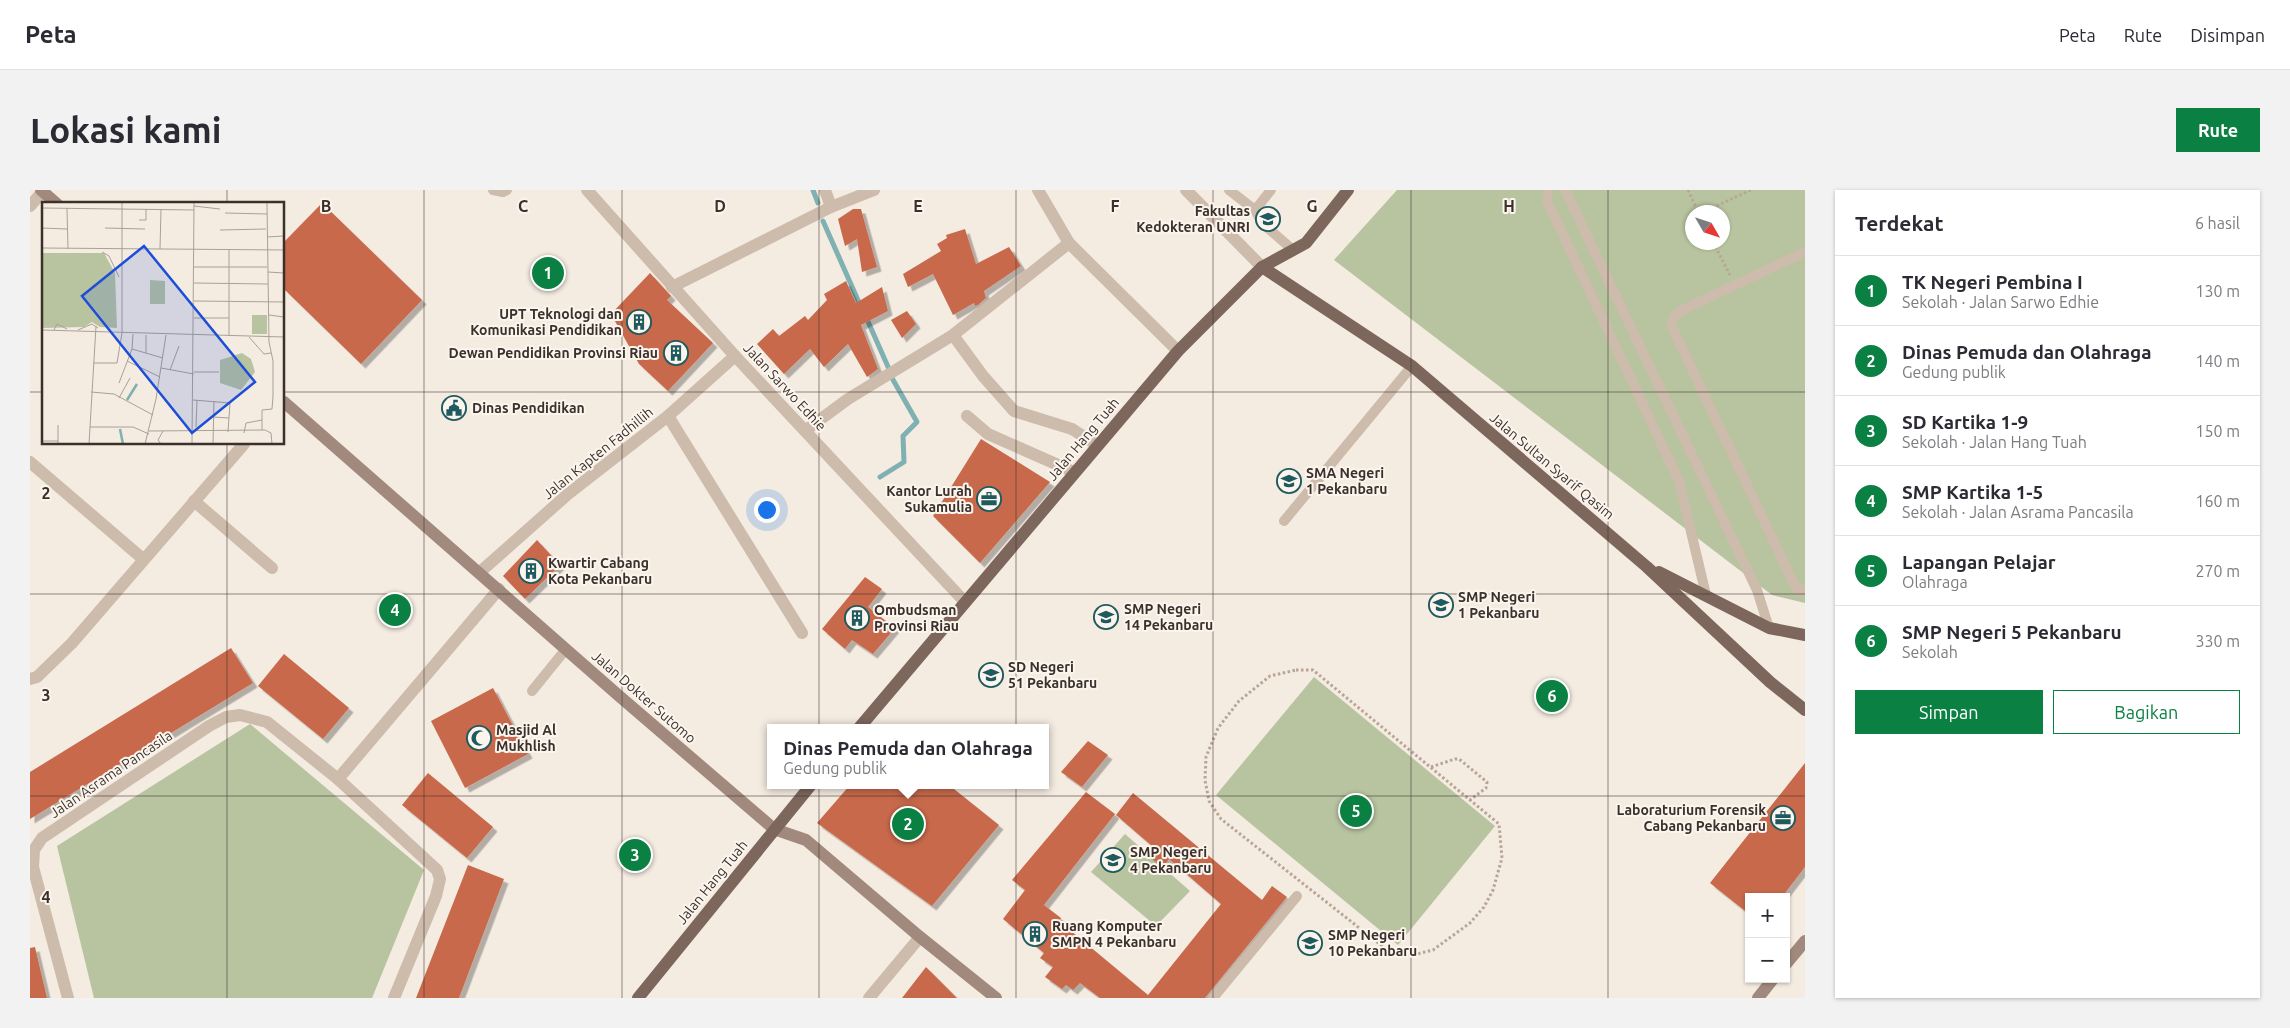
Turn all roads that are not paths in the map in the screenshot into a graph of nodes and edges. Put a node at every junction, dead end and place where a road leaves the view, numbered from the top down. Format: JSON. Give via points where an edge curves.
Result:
{"nodes":[{"id":1,"x":42,"y":190,"type":"edge"},
{"id":2,"x":493,"y":190,"type":"edge"},
{"id":3,"x":507,"y":190,"type":"edge"},
{"id":4,"x":587,"y":190,"type":"edge"},
{"id":5,"x":825,"y":190,"type":"edge"},
{"id":6,"x":874,"y":190,"type":"edge"},
{"id":7,"x":1038,"y":190,"type":"edge"},
{"id":8,"x":1186,"y":190,"type":"edge"},
{"id":9,"x":1229,"y":190,"type":"edge"},
{"id":10,"x":1272,"y":190,"type":"edge"},
{"id":11,"x":1348,"y":190,"type":"edge"},
{"id":12,"x":1548,"y":190,"type":"edge"},
{"id":13,"x":1565,"y":190,"type":"edge"},
{"id":14,"x":55,"y":202,"type":"edge"},
{"id":15,"x":30,"y":206,"type":"edge"},
{"id":16,"x":831,"y":208,"type":"junction"},
{"id":17,"x":1256,"y":210,"type":"junction"},
{"id":18,"x":1069,"y":244,"type":"junction"},
{"id":19,"x":1294,"y":250,"type":"junction"},
{"id":20,"x":1805,"y":252,"type":"edge"},
{"id":21,"x":1262,"y":267,"type":"junction"},
{"id":22,"x":672,"y":286,"type":"junction"},
{"id":23,"x":953,"y":335,"type":"junction"},
{"id":24,"x":1178,"y":351,"type":"junction"},
{"id":25,"x":735,"y":356,"type":"junction"},
{"id":26,"x":1412,"y":366,"type":"junction"},
{"id":27,"x":285,"y":403,"type":"edge"},
{"id":28,"x":668,"y":416,"type":"junction"},
{"id":29,"x":967,"y":416,"type":"dead end"},
{"id":30,"x":806,"y":430,"type":"junction"},
{"id":31,"x":243,"y":445,"type":"edge"},
{"id":32,"x":1097,"y":445,"type":"junction"},
{"id":33,"x":30,"y":462,"type":"edge"},
{"id":34,"x":1074,"y":472,"type":"junction"},
{"id":35,"x":194,"y":501,"type":"junction"},
{"id":36,"x":1284,"y":522,"type":"dead end"},
{"id":37,"x":143,"y":559,"type":"junction"},
{"id":38,"x":1647,"y":567,"type":"junction"},
{"id":39,"x":272,"y":568,"type":"dead end"},
{"id":40,"x":480,"y":572,"type":"junction"},
{"id":41,"x":499,"y":589,"type":"junction"},
{"id":42,"x":1805,"y":590,"type":"edge"},
{"id":43,"x":1706,"y":595,"type":"junction"},
{"id":44,"x":964,"y":602,"type":"junction"},
{"id":45,"x":1769,"y":628,"type":"junction"},
{"id":46,"x":802,"y":633,"type":"dead end"},
{"id":47,"x":1805,"y":635,"type":"edge"},
{"id":48,"x":566,"y":649,"type":"junction"},
{"id":49,"x":30,"y":678,"type":"edge"},
{"id":50,"x":532,"y":691,"type":"dead end"},
{"id":51,"x":1805,"y":710,"type":"edge"},
{"id":52,"x":862,"y":724,"type":"edge"},
{"id":53,"x":338,"y":779,"type":"junction"},
{"id":54,"x":808,"y":789,"type":"edge"},
{"id":55,"x":774,"y":829,"type":"junction"},
{"id":56,"x":1297,"y":896,"type":"dead end"},
{"id":57,"x":920,"y":937,"type":"junction"},
{"id":58,"x":1805,"y":941,"type":"edge"},
{"id":59,"x":1790,"y":959,"type":"edge"},
{"id":60,"x":1770,"y":983,"type":"edge"},
{"id":61,"x":68,"y":998,"type":"edge"},
{"id":62,"x":394,"y":998,"type":"edge"},
{"id":63,"x":638,"y":998,"type":"edge"},
{"id":64,"x":869,"y":998,"type":"edge"},
{"id":65,"x":996,"y":998,"type":"edge"},
{"id":66,"x":1213,"y":998,"type":"edge"},
{"id":67,"x":1758,"y":998,"type":"edge"}],
"edges":[{"from":1,"to":14,"type":"main road"},
{"from":1,"to":15,"type":"street"},
{"from":2,"to":3,"type":"lane"},
{"from":4,"to":22,"type":"street","name":"Jalan Sarwo Edhie"},
{"from":5,"to":16,"type":"street"},
{"from":6,"to":16,"type":"street"},
{"from":7,"to":18,"type":"street"},
{"from":8,"to":21,"type":"street"},
{"from":9,"to":17,"type":"lane"},
{"from":10,"to":17,"type":"lane"},
{"from":11,"to":19,"type":"main road","name":"Jalan Hang Tuah","via":[[1306,243]]},
{"from":12,"to":43,"type":"lane","via":[[1548,201],[1680,480]]},
{"from":13,"to":45,"type":"lane","via":[[1757,590]]},
{"from":16,"to":22,"type":"street"},
{"from":17,"to":19,"type":"lane","via":[[1262,223]]},
{"from":18,"to":23,"type":"street"},
{"from":18,"to":24,"type":"street"},
{"from":19,"to":21,"type":"main road","name":"Jalan Hang Tuah"},
{"from":20,"to":42,"type":"lane","via":[[1680,311],[1673,318],[1672,327],[1796,588]]},
{"from":21,"to":24,"type":"main road","name":"Jalan Hang Tuah"},
{"from":21,"to":26,"type":"main road","name":"Jalan Sultan Syarif Qasim"},
{"from":22,"to":25,"type":"street","name":"Jalan Sarwo Edhie"},
{"from":23,"to":30,"type":"street","via":[[848,399]]},
{"from":23,"to":32,"type":"street","via":[[1014,411],[1072,429]]},
{"from":24,"to":32,"type":"main road","name":"Jalan Hang Tuah"},
{"from":25,"to":28,"type":"street","name":"Jalan Kapten Fadhillih"},
{"from":25,"to":30,"type":"street","name":"Jalan Sarwo Edhie"},
{"from":26,"to":36,"type":"lane"},
{"from":26,"to":38,"type":"main road","name":"Jalan Sultan Syarif Qasim"},
{"from":27,"to":40,"type":"main road","name":"Jalan Dokter Sutomo"},
{"from":28,"to":40,"type":"street","name":"Jalan Kapten Fadhillih","via":[[568,494]]},
{"from":28,"to":46,"type":"street"},
{"from":29,"to":34,"type":"street","via":[[988,434]]},
{"from":30,"to":44,"type":"street","name":"Jalan Sarwo Edhie"},
{"from":31,"to":35,"type":"street"},
{"from":32,"to":34,"type":"main road","name":"Jalan Hang Tuah"},
{"from":33,"to":37,"type":"street"},
{"from":34,"to":44,"type":"main road","name":"Jalan Hang Tuah"},
{"from":35,"to":37,"type":"street"},
{"from":35,"to":39,"type":"street"},
{"from":37,"to":49,"type":"street","via":[[72,644],[38,677]]},
{"from":38,"to":43,"type":"main road"},
{"from":38,"to":51,"type":"main road","name":"Jalan Sultan Syarif Qasim","via":[[1770,682]]},
{"from":40,"to":41,"type":"main road","name":"Jalan Dokter Sutomo"},
{"from":41,"to":48,"type":"main road","name":"Jalan Dokter Sutomo"},
{"from":41,"to":53,"type":"street"},
{"from":43,"to":45,"type":"main road"},
{"from":44,"to":52,"type":"main road","name":"Jalan Hang Tuah"},
{"from":45,"to":47,"type":"main road"},
{"from":48,"to":50,"type":"lane"},
{"from":48,"to":55,"type":"main road","name":"Jalan Dokter Sutomo"},
{"from":53,"to":61,"type":"street","name":"Jalan Asrama Pancasila","via":[[267,722],[240,715],[226,717],[42,838],[34,850],[33,867]]},
{"from":53,"to":62,"type":"street","name":"Jalan Asrama Pancasila","via":[[437,870],[440,879]]},
{"from":54,"to":55,"type":"main road","name":"Jalan Hang Tuah"},
{"from":55,"to":57,"type":"main road","name":"Jalan Dokter Sutomo","via":[[806,840]]},
{"from":55,"to":63,"type":"main road","name":"Jalan Hang Tuah"},
{"from":56,"to":66,"type":"lane"},
{"from":57,"to":64,"type":"street"},
{"from":57,"to":65,"type":"main road","name":"Jalan Dokter Sutomo"},
{"from":58,"to":59,"type":"main road"},
{"from":60,"to":67,"type":"main road"}]}
